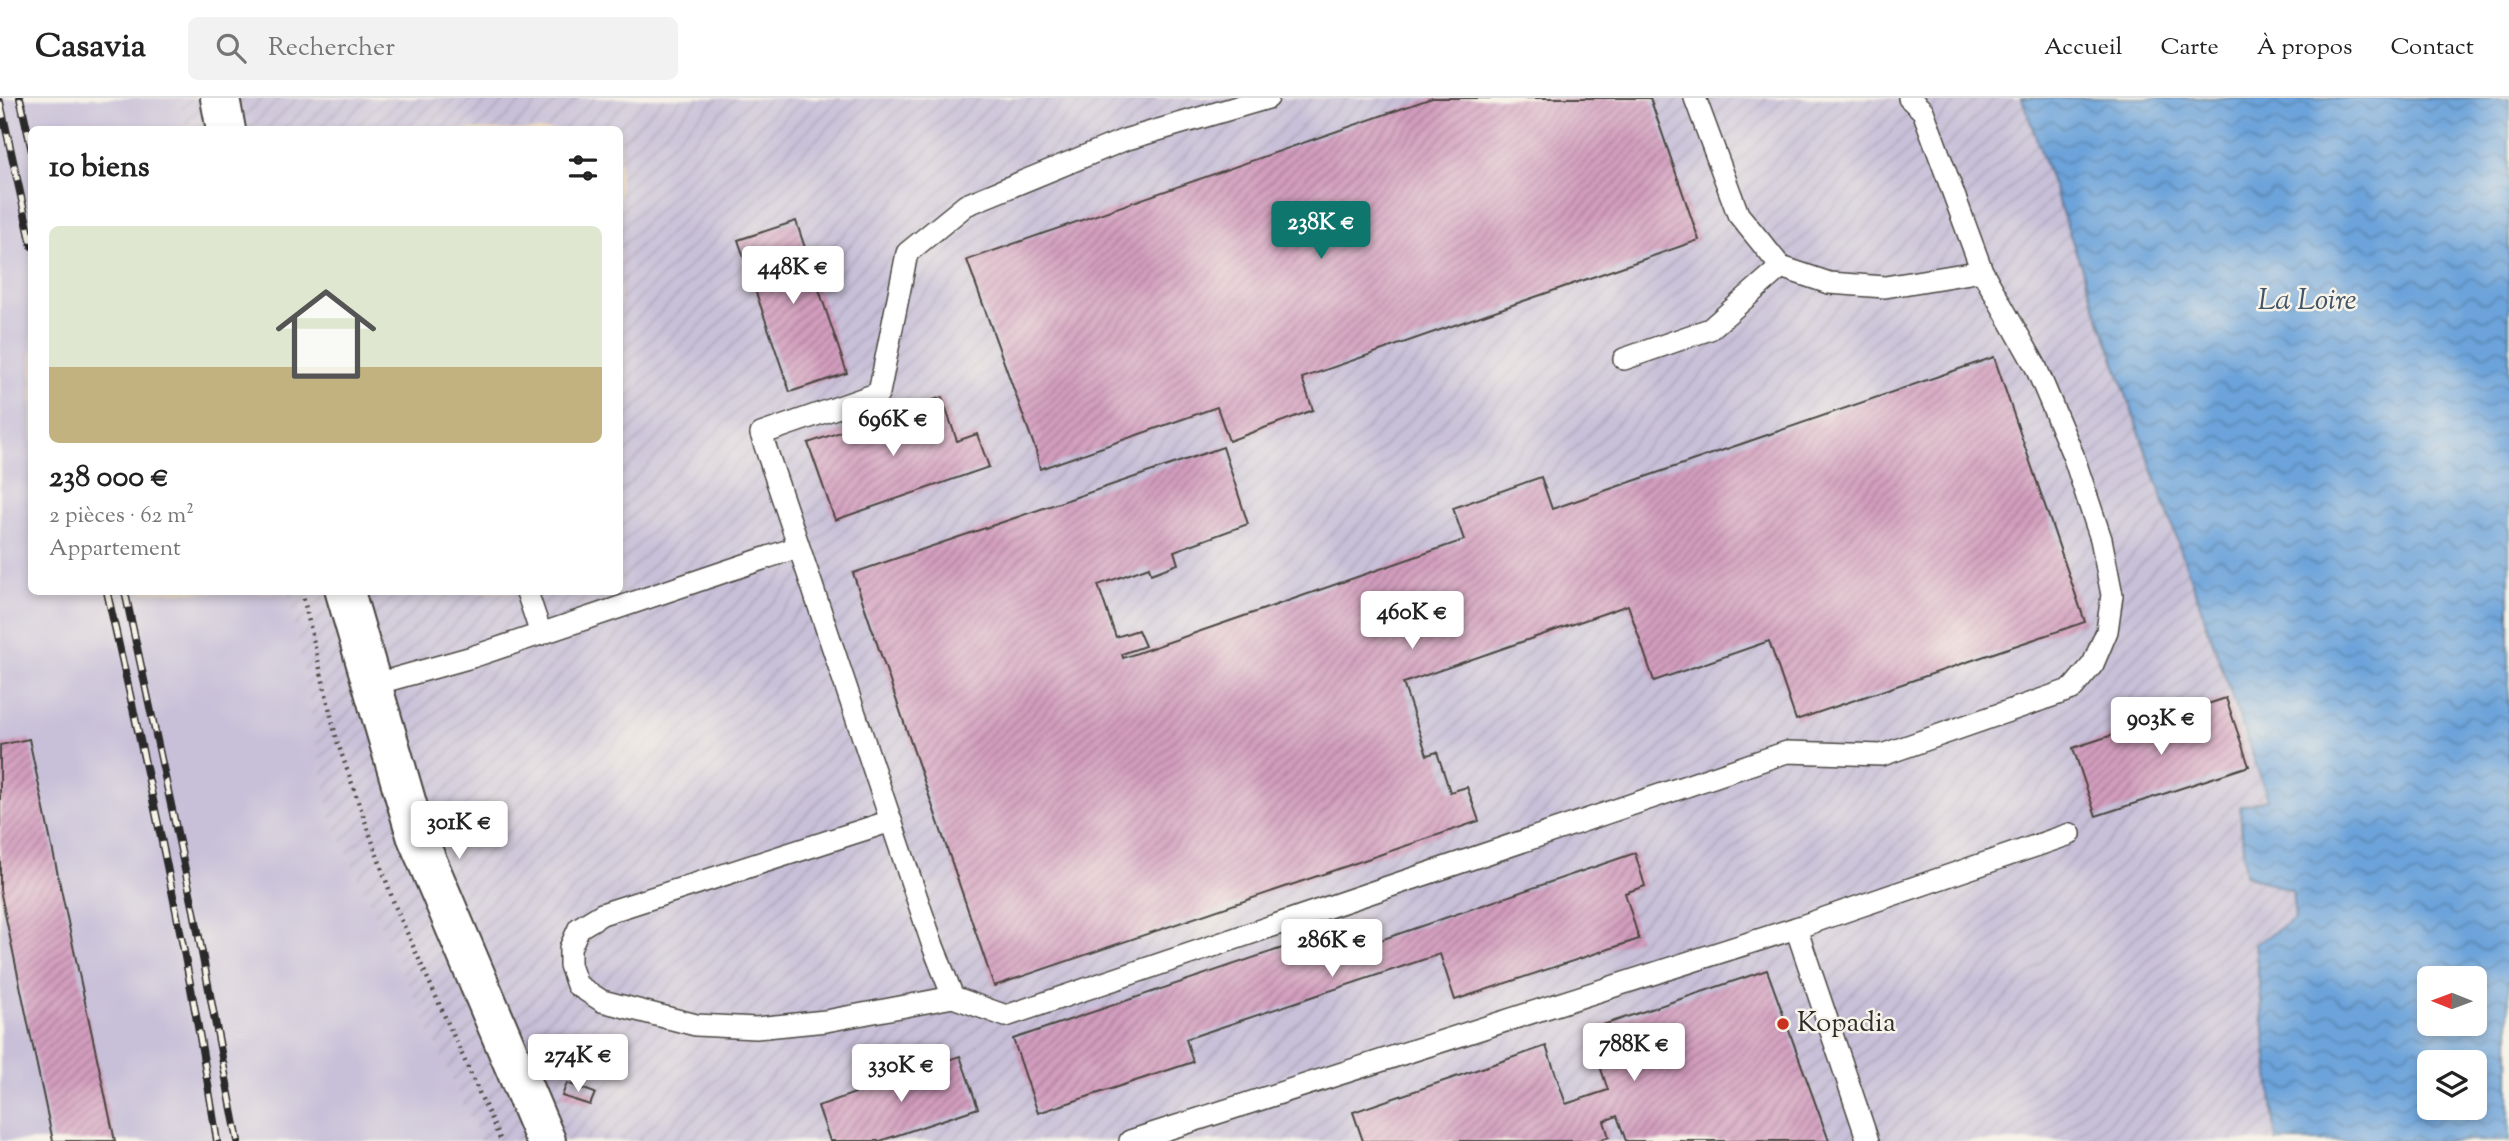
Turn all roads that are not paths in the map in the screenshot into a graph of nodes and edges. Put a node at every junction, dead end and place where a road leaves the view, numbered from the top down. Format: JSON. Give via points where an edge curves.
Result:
{"nodes":[{"id":1,"x":220,"y":98,"type":"edge"},
{"id":2,"x":1268,"y":98,"type":"edge"},
{"id":3,"x":1695,"y":98,"type":"edge"},
{"id":4,"x":1909,"y":98,"type":"edge"},
{"id":5,"x":225,"y":126,"type":"edge"},
{"id":6,"x":1781,"y":267,"type":"junction"},
{"id":7,"x":1982,"y":271,"type":"junction"},
{"id":8,"x":1624,"y":359,"type":"dead end"},
{"id":9,"x":799,"y":547,"type":"junction"},
{"id":10,"x":346,"y":595,"type":"edge"},
{"id":11,"x":528,"y":595,"type":"edge"},
{"id":12,"x":541,"y":634,"type":"junction"},
{"id":13,"x":372,"y":685,"type":"junction"},
{"id":14,"x":891,"y":821,"type":"junction"},
{"id":15,"x":2070,"y":834,"type":"dead end"},
{"id":16,"x":1796,"y":928,"type":"junction"},
{"id":17,"x":953,"y":997,"type":"junction"},
{"id":18,"x":546,"y":1141,"type":"edge"},
{"id":19,"x":1130,"y":1141,"type":"edge"},
{"id":20,"x":1868,"y":1141,"type":"edge"}],
"edges":[{"from":1,"to":5,"type":"street"},
{"from":2,"to":9,"type":"lane","via":[[1124,140],[966,205],[906,253],[880,393],[761,434]]},
{"from":3,"to":6,"type":"lane","via":[[1738,214]]},
{"from":4,"to":7,"type":"lane","via":[[1923,111]]},
{"from":6,"to":7,"type":"lane","via":[[1829,283],[1885,287]]},
{"from":6,"to":8,"type":"lane","via":[[1710,329]]},
{"from":7,"to":17,"type":"lane","via":[[2035,365],[2073,455],[2101,539],[2112,595],[2107,631],[2092,663],[2072,689],[1882,755],[1787,752],[1006,1016]]},
{"from":9,"to":12,"type":"lane"},
{"from":9,"to":14,"type":"lane"},
{"from":10,"to":13,"type":"street"},
{"from":11,"to":12,"type":"lane"},
{"from":12,"to":13,"type":"lane"},
{"from":13,"to":18,"type":"street","via":[[416,835]]},
{"from":14,"to":17,"type":"lane"},
{"from":14,"to":17,"type":"lane","via":[[602,914],[579,928],[569,948],[570,965],[578,985],[603,1001],[696,1025],[756,1028],[826,1021]]},
{"from":15,"to":16,"type":"lane"},
{"from":16,"to":19,"type":"lane"},
{"from":16,"to":20,"type":"lane"}]}
